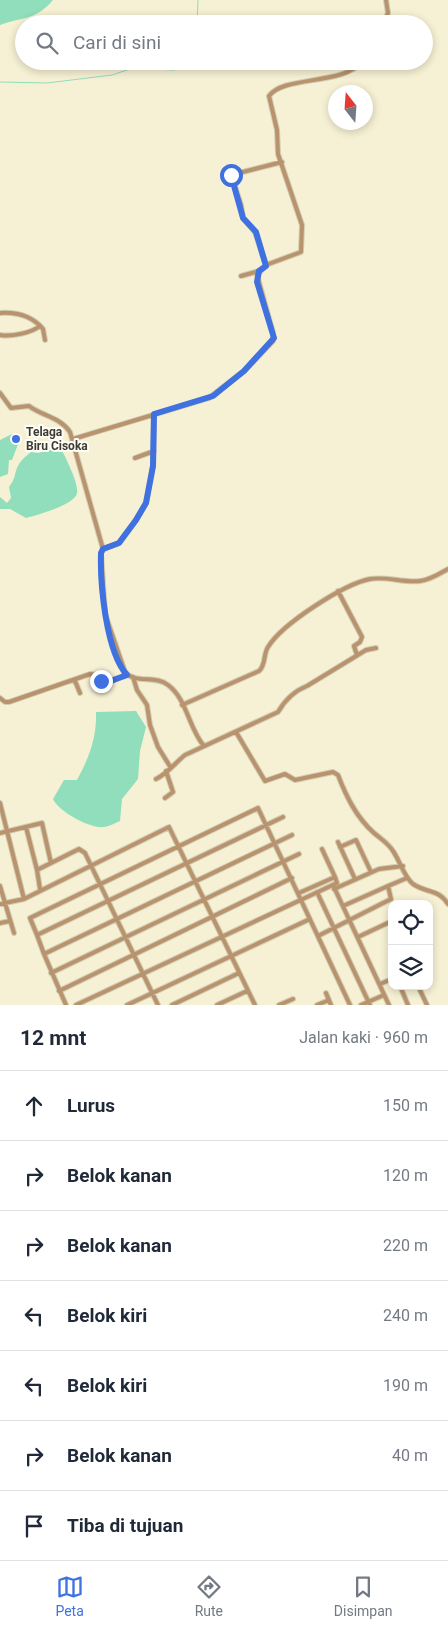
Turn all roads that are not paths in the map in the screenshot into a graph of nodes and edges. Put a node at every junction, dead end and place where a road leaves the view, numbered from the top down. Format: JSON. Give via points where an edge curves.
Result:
{"nodes":[{"id":1,"x":386,"y":0,"type":"edge"},
{"id":2,"x":387,"y":15,"type":"edge"},
{"id":3,"x":354,"y":70,"type":"edge"},
{"id":4,"x":282,"y":162,"type":"junction"},
{"id":5,"x":266,"y":266,"type":"junction"},
{"id":6,"x":259,"y":271,"type":"junction"},
{"id":7,"x":241,"y":276,"type":"dead end"},
{"id":8,"x":0,"y":314,"type":"edge"},
{"id":9,"x":40,"y":326,"type":"junction"},
{"id":10,"x":0,"y":335,"type":"edge"},
{"id":11,"x":45,"y":340,"type":"dead end"},
{"id":12,"x":0,"y":394,"type":"edge"},
{"id":13,"x":154,"y":414,"type":"junction"},
{"id":14,"x":73,"y":439,"type":"junction"},
{"id":15,"x":154,"y":451,"type":"junction"},
{"id":16,"x":135,"y":458,"type":"dead end"},
{"id":17,"x":103,"y":549,"type":"junction"},
{"id":18,"x":448,"y":569,"type":"edge"},
{"id":19,"x":338,"y":591,"type":"junction"},
{"id":20,"x":376,"y":648,"type":"dead end"},
{"id":21,"x":357,"y":655,"type":"junction"},
{"id":22,"x":127,"y":675,"type":"junction"},
{"id":23,"x":133,"y":677,"type":"junction"},
{"id":24,"x":75,"y":681,"type":"junction"},
{"id":25,"x":80,"y":693,"type":"dead end"},
{"id":26,"x":0,"y":698,"type":"edge"},
{"id":27,"x":182,"y":705,"type":"junction"},
{"id":28,"x":236,"y":732,"type":"junction"},
{"id":29,"x":204,"y":746,"type":"junction"},
{"id":30,"x":171,"y":768,"type":"junction"},
{"id":31,"x":166,"y":771,"type":"junction"},
{"id":32,"x":156,"y":779,"type":"dead end"},
{"id":33,"x":165,"y":798,"type":"dead end"},
{"id":34,"x":0,"y":803,"type":"edge"},
{"id":35,"x":283,"y":817,"type":"dead end"},
{"id":36,"x":265,"y":825,"type":"junction"},
{"id":37,"x":26,"y":827,"type":"junction"},
{"id":38,"x":8,"y":832,"type":"junction"},
{"id":39,"x":0,"y":833,"type":"edge"},
{"id":40,"x":292,"y":835,"type":"dead end"},
{"id":41,"x":338,"y":842,"type":"dead end"},
{"id":42,"x":274,"y":843,"type":"junction"},
{"id":43,"x":178,"y":846,"type":"junction"},
{"id":44,"x":340,"y":847,"type":"junction"},
{"id":45,"x":322,"y":849,"type":"dead end"},
{"id":46,"x":299,"y":854,"type":"dead end"},
{"id":47,"x":283,"y":861,"type":"junction"},
{"id":48,"x":51,"y":863,"type":"junction"},
{"id":49,"x":186,"y":864,"type":"junction"},
{"id":50,"x":90,"y":866,"type":"junction"},
{"id":51,"x":403,"y":866,"type":"junction"},
{"id":52,"x":37,"y":870,"type":"junction"},
{"id":53,"x":371,"y":872,"type":"junction"},
{"id":54,"x":335,"y":877,"type":"junction"},
{"id":55,"x":292,"y":878,"type":"junction"},
{"id":56,"x":407,"y":878,"type":"junction"},
{"id":57,"x":194,"y":880,"type":"junction"},
{"id":58,"x":355,"y":880,"type":"junction"},
{"id":59,"x":100,"y":884,"type":"junction"},
{"id":60,"x":0,"y":886,"type":"edge"},
{"id":61,"x":388,"y":886,"type":"junction"},
{"id":62,"x":334,"y":887,"type":"junction"},
{"id":63,"x":40,"y":889,"type":"junction"},
{"id":64,"x":299,"y":892,"type":"junction"},
{"id":65,"x":317,"y":892,"type":"junction"},
{"id":66,"x":24,"y":899,"type":"junction"},
{"id":67,"x":204,"y":899,"type":"junction"},
{"id":68,"x":301,"y":899,"type":"junction"},
{"id":69,"x":108,"y":902,"type":"junction"},
{"id":70,"x":2,"y":904,"type":"edge"},
{"id":71,"x":448,"y":904,"type":"edge"},
{"id":72,"x":343,"y":906,"type":"junction"},
{"id":73,"x":213,"y":917,"type":"junction"},
{"id":74,"x":116,"y":919,"type":"junction"},
{"id":75,"x":310,"y":919,"type":"junction"},
{"id":76,"x":10,"y":921,"type":"junction"},
{"id":77,"x":350,"y":921,"type":"junction"},
{"id":78,"x":0,"y":923,"type":"edge"},
{"id":79,"x":388,"y":923,"type":"edge"},
{"id":80,"x":334,"y":929,"type":"junction"},
{"id":81,"x":14,"y":934,"type":"dead end"},
{"id":82,"x":37,"y":936,"type":"junction"},
{"id":83,"x":222,"y":936,"type":"junction"},
{"id":84,"x":318,"y":936,"type":"junction"},
{"id":85,"x":358,"y":937,"type":"junction"},
{"id":86,"x":125,"y":938,"type":"junction"},
{"id":87,"x":44,"y":954,"type":"junction"},
{"id":88,"x":133,"y":954,"type":"junction"},
{"id":89,"x":232,"y":956,"type":"junction"},
{"id":90,"x":51,"y":973,"type":"junction"},
{"id":91,"x":239,"y":973,"type":"junction"},
{"id":92,"x":143,"y":974,"type":"junction"},
{"id":93,"x":388,"y":981,"type":"edge"},
{"id":94,"x":380,"y":984,"type":"junction"},
{"id":95,"x":248,"y":990,"type":"junction"},
{"id":96,"x":402,"y":990,"type":"edge"},
{"id":97,"x":420,"y":990,"type":"edge"},
{"id":98,"x":59,"y":991,"type":"junction"},
{"id":99,"x":152,"y":993,"type":"junction"},
{"id":100,"x":326,"y":993,"type":"dead end"},
{"id":101,"x":384,"y":995,"type":"junction"},
{"id":102,"x":294,"y":999,"type":"dead end"},
{"id":103,"x":329,"y":1000,"type":"junction"},
{"id":104,"x":369,"y":1003,"type":"edge"},
{"id":105,"x":66,"y":1005,"type":"edge"},
{"id":106,"x":78,"y":1005,"type":"edge"},
{"id":107,"x":127,"y":1005,"type":"edge"},
{"id":108,"x":158,"y":1005,"type":"edge"},
{"id":109,"x":172,"y":1005,"type":"edge"},
{"id":110,"x":217,"y":1005,"type":"edge"},
{"id":111,"x":255,"y":1005,"type":"edge"},
{"id":112,"x":280,"y":1005,"type":"edge"},
{"id":113,"x":317,"y":1005,"type":"edge"},
{"id":114,"x":331,"y":1005,"type":"edge"},
{"id":115,"x":350,"y":1005,"type":"edge"},
{"id":116,"x":361,"y":1005,"type":"edge"},
{"id":117,"x":389,"y":1005,"type":"edge"},
{"id":118,"x":408,"y":1005,"type":"edge"},
{"id":119,"x":427,"y":1005,"type":"edge"}],
"edges":[{"from":1,"to":2,"type":"street"},
{"from":3,"to":4,"type":"street","via":[[270,94],[268,99]]},
{"from":4,"to":5,"type":"street","via":[[302,225],[303,248],[298,254]]},
{"from":4,"to":5,"type":"street","via":[[231,175],[243,218],[256,232]]},
{"from":5,"to":6,"type":"street"},
{"from":6,"to":7,"type":"street"},
{"from":6,"to":13,"type":"street","via":[[257,282],[273,341],[244,371],[213,396]]},
{"from":8,"to":9,"type":"street","via":[[15,312],[31,318]]},
{"from":9,"to":10,"type":"street","via":[[30,331]]},
{"from":9,"to":11,"type":"street","via":[[44,329]]},
{"from":12,"to":14,"type":"street","via":[[11,408],[26,405],[60,421],[67,426]]},
{"from":13,"to":14,"type":"street"},
{"from":13,"to":15,"type":"street"},
{"from":14,"to":17,"type":"street"},
{"from":15,"to":16,"type":"street"},
{"from":15,"to":17,"type":"street","via":[[146,503],[119,543]]},
{"from":17,"to":22,"type":"street","via":[[101,560],[107,620],[121,666]]},
{"from":18,"to":19,"type":"street","via":[[421,582],[371,578]]},
{"from":19,"to":21,"type":"street","via":[[362,637],[354,646]]},
{"from":19,"to":27,"type":"street","via":[[318,603],[268,646],[262,670]]},
{"from":20,"to":21,"type":"street"},
{"from":21,"to":28,"type":"street","via":[[295,691],[278,712]]},
{"from":22,"to":23,"type":"street"},
{"from":22,"to":24,"type":"street","via":[[105,683],[92,674]]},
{"from":23,"to":27,"type":"street","via":[[167,684]]},
{"from":23,"to":30,"type":"street","via":[[147,705],[158,747]]},
{"from":24,"to":25,"type":"street"},
{"from":24,"to":26,"type":"street","via":[[9,702]]},
{"from":27,"to":29,"type":"street"},
{"from":28,"to":29,"type":"street"},
{"from":28,"to":51,"type":"street","via":[[265,780],[285,774],[295,780],[333,772],[338,775],[348,801],[374,833],[386,841]]},
{"from":29,"to":30,"type":"street","via":[[185,755]]},
{"from":30,"to":31,"type":"street"},
{"from":31,"to":32,"type":"street"},
{"from":31,"to":33,"type":"street","via":[[173,792]]},
{"from":34,"to":38,"type":"street"},
{"from":35,"to":36,"type":"street"},
{"from":36,"to":42,"type":"street"},
{"from":36,"to":43,"type":"street","via":[[258,808]]},
{"from":36,"to":49,"type":"street"},
{"from":37,"to":38,"type":"street"},
{"from":37,"to":48,"type":"street","via":[[42,823]]},
{"from":37,"to":52,"type":"street"},
{"from":38,"to":39,"type":"street"},
{"from":38,"to":66,"type":"street"},
{"from":40,"to":42,"type":"street"},
{"from":41,"to":44,"type":"street"},
{"from":42,"to":47,"type":"street"},
{"from":42,"to":57,"type":"street"},
{"from":43,"to":49,"type":"street"},
{"from":43,"to":50,"type":"street","via":[[169,827]]},
{"from":43,"to":59,"type":"street"},
{"from":44,"to":53,"type":"street","via":[[356,840]]},
{"from":44,"to":58,"type":"street"},
{"from":45,"to":54,"type":"street"},
{"from":46,"to":47,"type":"street"},
{"from":47,"to":55,"type":"street"},
{"from":47,"to":67,"type":"street"},
{"from":48,"to":50,"type":"street","via":[[79,850],[85,853]]},
{"from":48,"to":52,"type":"street"},
{"from":49,"to":57,"type":"street"},
{"from":49,"to":69,"type":"street"},
{"from":50,"to":59,"type":"street"},
{"from":50,"to":63,"type":"street"},
{"from":51,"to":53,"type":"street"},
{"from":51,"to":56,"type":"street"},
{"from":52,"to":63,"type":"street"},
{"from":53,"to":58,"type":"street"},
{"from":54,"to":62,"type":"street","via":[[338,883]]},
{"from":54,"to":64,"type":"street"},
{"from":55,"to":64,"type":"street"},
{"from":55,"to":73,"type":"street"},
{"from":56,"to":61,"type":"street"},
{"from":56,"to":71,"type":"street","via":[[413,884],[440,894]]},
{"from":57,"to":67,"type":"street"},
{"from":57,"to":74,"type":"street"},
{"from":58,"to":62,"type":"street"},
{"from":59,"to":69,"type":"street"},
{"from":59,"to":82,"type":"street","via":[[30,918]]},
{"from":60,"to":70,"type":"street"},
{"from":61,"to":72,"type":"street"},
{"from":61,"to":77,"type":"street","via":[[391,899]]},
{"from":62,"to":65,"type":"street"},
{"from":62,"to":72,"type":"street"},
{"from":63,"to":66,"type":"street"},
{"from":64,"to":68,"type":"street"},
{"from":65,"to":68,"type":"street"},
{"from":65,"to":80,"type":"street"},
{"from":66,"to":70,"type":"street"},
{"from":67,"to":73,"type":"street"},
{"from":67,"to":86,"type":"street"},
{"from":68,"to":75,"type":"street"},
{"from":68,"to":83,"type":"street"},
{"from":69,"to":74,"type":"street"},
{"from":69,"to":82,"type":"street"},
{"from":70,"to":76,"type":"street"},
{"from":72,"to":77,"type":"street"},
{"from":73,"to":83,"type":"street"},
{"from":73,"to":88,"type":"street"},
{"from":74,"to":86,"type":"street"},
{"from":74,"to":87,"type":"street"},
{"from":75,"to":84,"type":"street"},
{"from":75,"to":89,"type":"street"},
{"from":76,"to":78,"type":"street"},
{"from":76,"to":81,"type":"street"},
{"from":77,"to":80,"type":"street"},
{"from":77,"to":85,"type":"street"},
{"from":79,"to":85,"type":"street"},
{"from":80,"to":84,"type":"street"},
{"from":80,"to":104,"type":"street"},
{"from":82,"to":87,"type":"street"},
{"from":83,"to":89,"type":"street"},
{"from":83,"to":92,"type":"street"},
{"from":84,"to":115,"type":"street"},
{"from":85,"to":94,"type":"street"},
{"from":86,"to":88,"type":"street"},
{"from":86,"to":90,"type":"street"},
{"from":87,"to":90,"type":"street"},
{"from":88,"to":92,"type":"street"},
{"from":88,"to":98,"type":"street"},
{"from":89,"to":91,"type":"street"},
{"from":89,"to":99,"type":"street"},
{"from":90,"to":98,"type":"street"},
{"from":91,"to":95,"type":"street"},
{"from":91,"to":109,"type":"street"},
{"from":92,"to":99,"type":"street"},
{"from":92,"to":106,"type":"street"},
{"from":93,"to":94,"type":"street"},
{"from":94,"to":101,"type":"street"},
{"from":95,"to":110,"type":"street"},
{"from":95,"to":111,"type":"street"},
{"from":96,"to":118,"type":"street"},
{"from":97,"to":119,"type":"street"},
{"from":98,"to":105,"type":"street"},
{"from":99,"to":107,"type":"street"},
{"from":99,"to":108,"type":"street"},
{"from":100,"to":103,"type":"street"},
{"from":101,"to":104,"type":"street"},
{"from":101,"to":117,"type":"street"},
{"from":102,"to":112,"type":"street"},
{"from":103,"to":113,"type":"street"},
{"from":103,"to":114,"type":"street"},
{"from":104,"to":116,"type":"street"}]}
